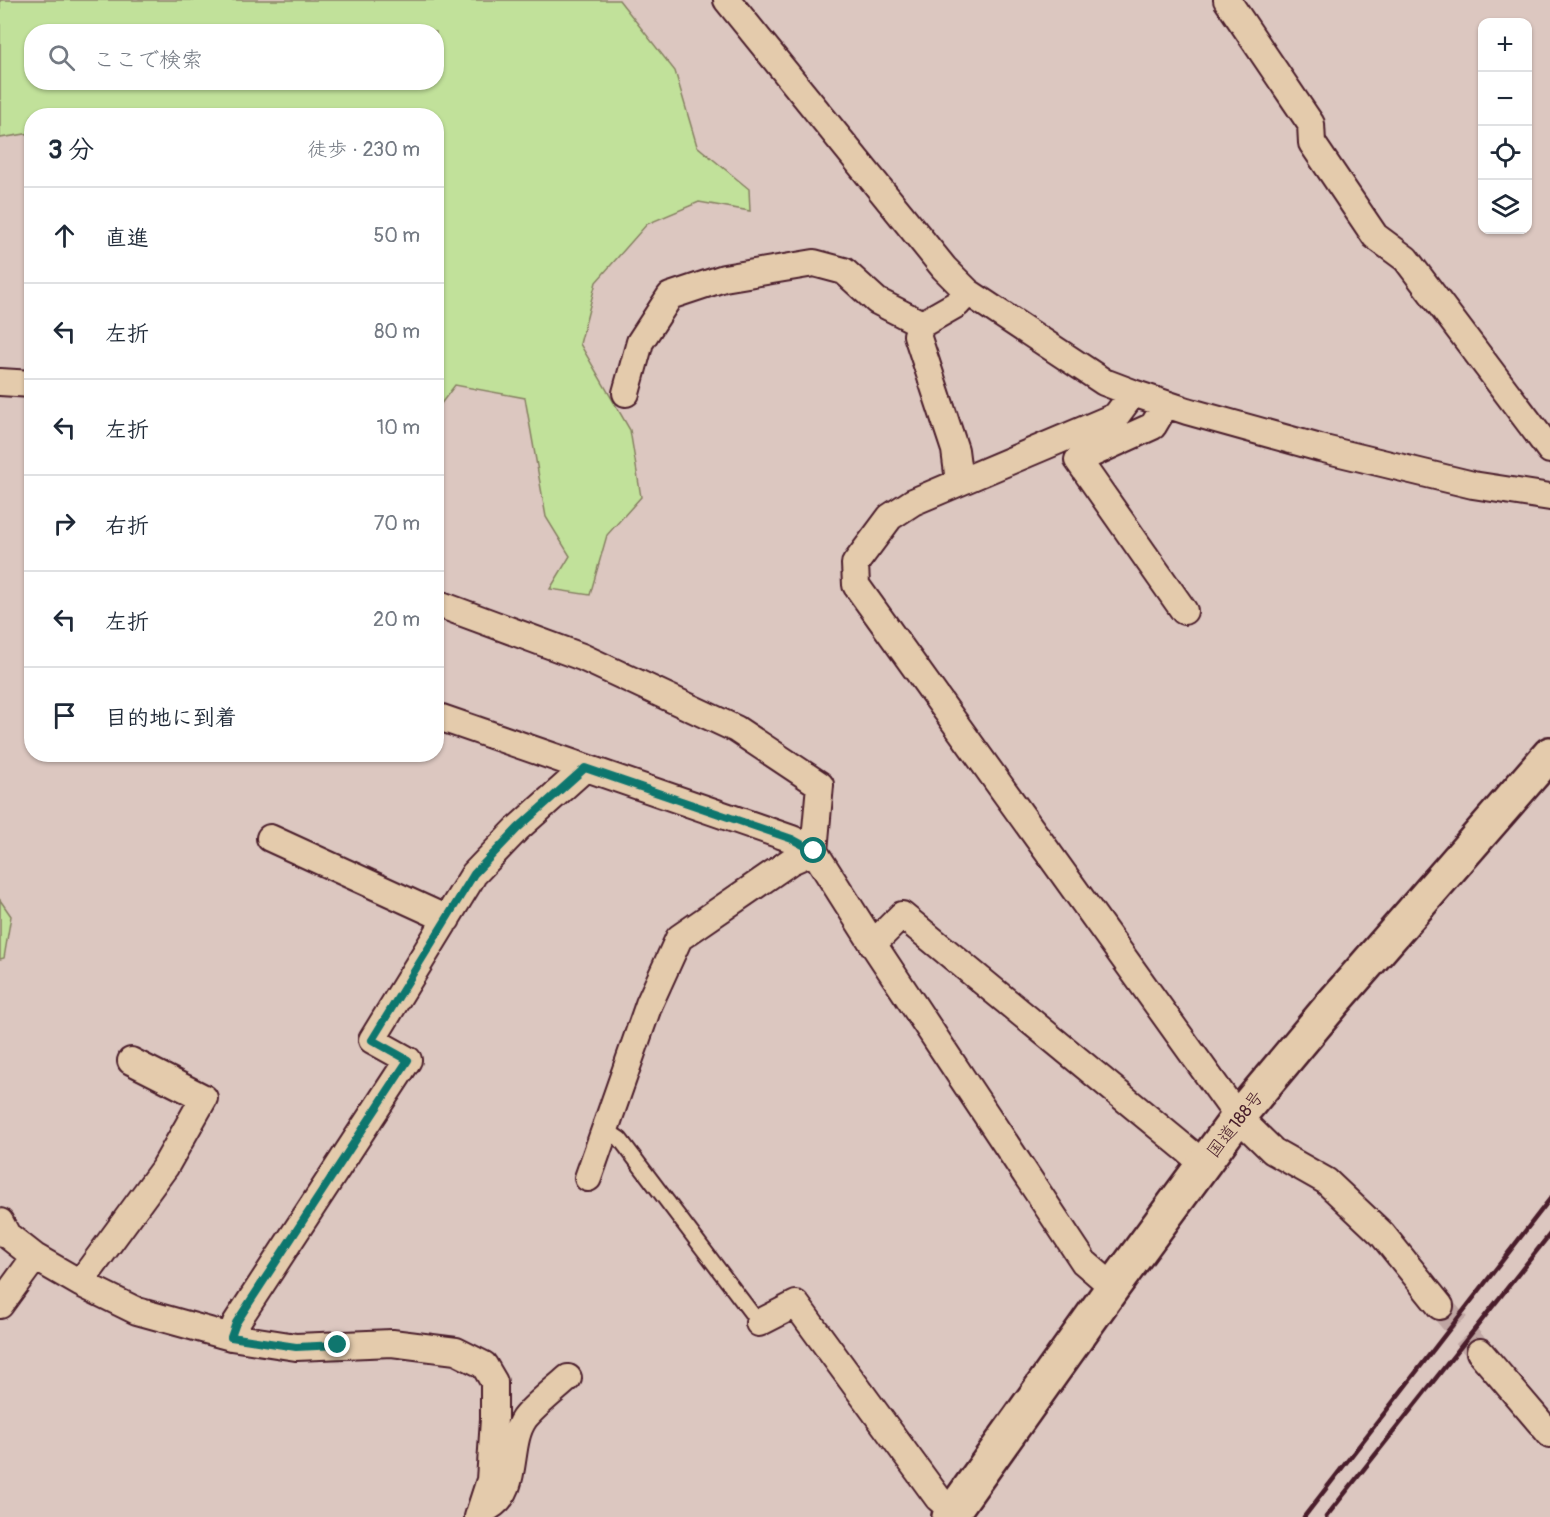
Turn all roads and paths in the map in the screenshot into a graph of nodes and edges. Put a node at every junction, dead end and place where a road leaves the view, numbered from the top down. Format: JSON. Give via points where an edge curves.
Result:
{"nodes":[{"id":1,"x":727,"y":0,"type":"edge"},
{"id":2,"x":1227,"y":0,"type":"edge"},
{"id":3,"x":968,"y":292,"type":"junction"},
{"id":4,"x":922,"y":324,"type":"junction"},
{"id":5,"x":0,"y":382,"type":"edge"},
{"id":6,"x":24,"y":384,"type":"edge"},
{"id":7,"x":626,"y":393,"type":"dead end"},
{"id":8,"x":1133,"y":393,"type":"junction"},
{"id":9,"x":1166,"y":404,"type":"junction"},
{"id":10,"x":1550,"y":450,"type":"edge"},
{"id":11,"x":959,"y":481,"type":"junction"},
{"id":12,"x":1550,"y":497,"type":"edge"},
{"id":13,"x":444,"y":606,"type":"edge"},
{"id":14,"x":1184,"y":611,"type":"dead end"},
{"id":15,"x":444,"y":719,"type":"edge"},
{"id":16,"x":1550,"y":754,"type":"edge"},
{"id":17,"x":585,"y":768,"type":"junction"},
{"id":18,"x":270,"y":838,"type":"dead end"},
{"id":19,"x":814,"y":851,"type":"junction"},
{"id":20,"x":447,"y":919,"type":"junction"},
{"id":21,"x":873,"y":944,"type":"junction"},
{"id":22,"x":131,"y":1061,"type":"dead end"},
{"id":23,"x":1238,"y":1118,"type":"junction"},
{"id":24,"x":605,"y":1129,"type":"junction"},
{"id":25,"x":1204,"y":1164,"type":"junction"},
{"id":26,"x":588,"y":1178,"type":"dead end"},
{"id":27,"x":0,"y":1222,"type":"edge"},
{"id":28,"x":35,"y":1257,"type":"junction"},
{"id":29,"x":80,"y":1283,"type":"junction"},
{"id":30,"x":1113,"y":1287,"type":"junction"},
{"id":31,"x":0,"y":1305,"type":"edge"},
{"id":32,"x":1440,"y":1306,"type":"tunnel mouth"},
{"id":33,"x":759,"y":1323,"type":"joint"},
{"id":34,"x":231,"y":1337,"type":"junction"},
{"id":35,"x":1480,"y":1352,"type":"tunnel mouth"},
{"id":36,"x":568,"y":1378,"type":"dead end"},
{"id":37,"x":1550,"y":1434,"type":"edge"},
{"id":38,"x":480,"y":1514,"type":"edge"},
{"id":39,"x":951,"y":1514,"type":"edge"}],
"edges":[{"from":1,"to":3,"type":"street","via":[[929,250]]},
{"from":2,"to":10,"type":"street","via":[[1311,124],[1312,143],[1375,236],[1406,260]]},
{"from":3,"to":4,"type":"street","via":[[957,304]]},
{"from":3,"to":8,"type":"street","via":[[1104,382]]},
{"from":4,"to":7,"type":"street","via":[[877,301],[843,271],[814,262],[724,278],[670,296],[640,342]]},
{"from":4,"to":11,"type":"street","via":[[917,335],[955,450]]},
{"from":5,"to":6,"type":"street"},
{"from":8,"to":9,"type":"street"},
{"from":8,"to":11,"type":"street","via":[[1116,416]]},
{"from":9,"to":12,"type":"street","via":[[1320,448],[1473,485]]},
{"from":9,"to":14,"type":"street","via":[[1153,426],[1078,460]]},
{"from":11,"to":23,"type":"street","via":[[890,517],[855,564],[856,585]]},
{"from":13,"to":19,"type":"street","via":[[582,657],[736,729],[820,785]]},
{"from":15,"to":17,"type":"street"},
{"from":16,"to":23,"type":"highway","name":"国道188号"},
{"from":17,"to":19,"type":"street","via":[[792,839]]},
{"from":17,"to":20,"type":"street","via":[[474,874]]},
{"from":18,"to":20,"type":"street"},
{"from":19,"to":21,"type":"street"},
{"from":19,"to":24,"type":"street","via":[[791,861],[679,938],[649,1004]]},
{"from":20,"to":34,"type":"street","via":[[372,1040],[408,1060],[236,1323]]},
{"from":21,"to":25,"type":"street","via":[[902,915]]},
{"from":21,"to":30,"type":"street","via":[[1084,1262]]},
{"from":22,"to":29,"type":"street","via":[[204,1098],[165,1167]]},
{"from":23,"to":25,"type":"highway","name":"国道188号"},
{"from":23,"to":32,"type":"street","via":[[1273,1151],[1326,1180],[1382,1234]]},
{"from":24,"to":26,"type":"street"},
{"from":24,"to":33,"type":"lane","via":[[620,1140]]},
{"from":25,"to":30,"type":"highway","name":"国道188号"},
{"from":27,"to":28,"type":"street","via":[[7,1235]]},
{"from":28,"to":29,"type":"street"},
{"from":28,"to":31,"type":"street"},
{"from":29,"to":34,"type":"street","via":[[137,1311]]},
{"from":30,"to":39,"type":"highway","name":"国道188号"},
{"from":33,"to":39,"type":"street","via":[[796,1304]]},
{"from":34,"to":38,"type":"street","via":[[296,1347],[392,1343],[456,1352],[484,1365],[495,1382],[490,1480]]},
{"from":35,"to":37,"type":"street"},
{"from":36,"to":38,"type":"street","via":[[524,1419],[499,1502]]}]}
